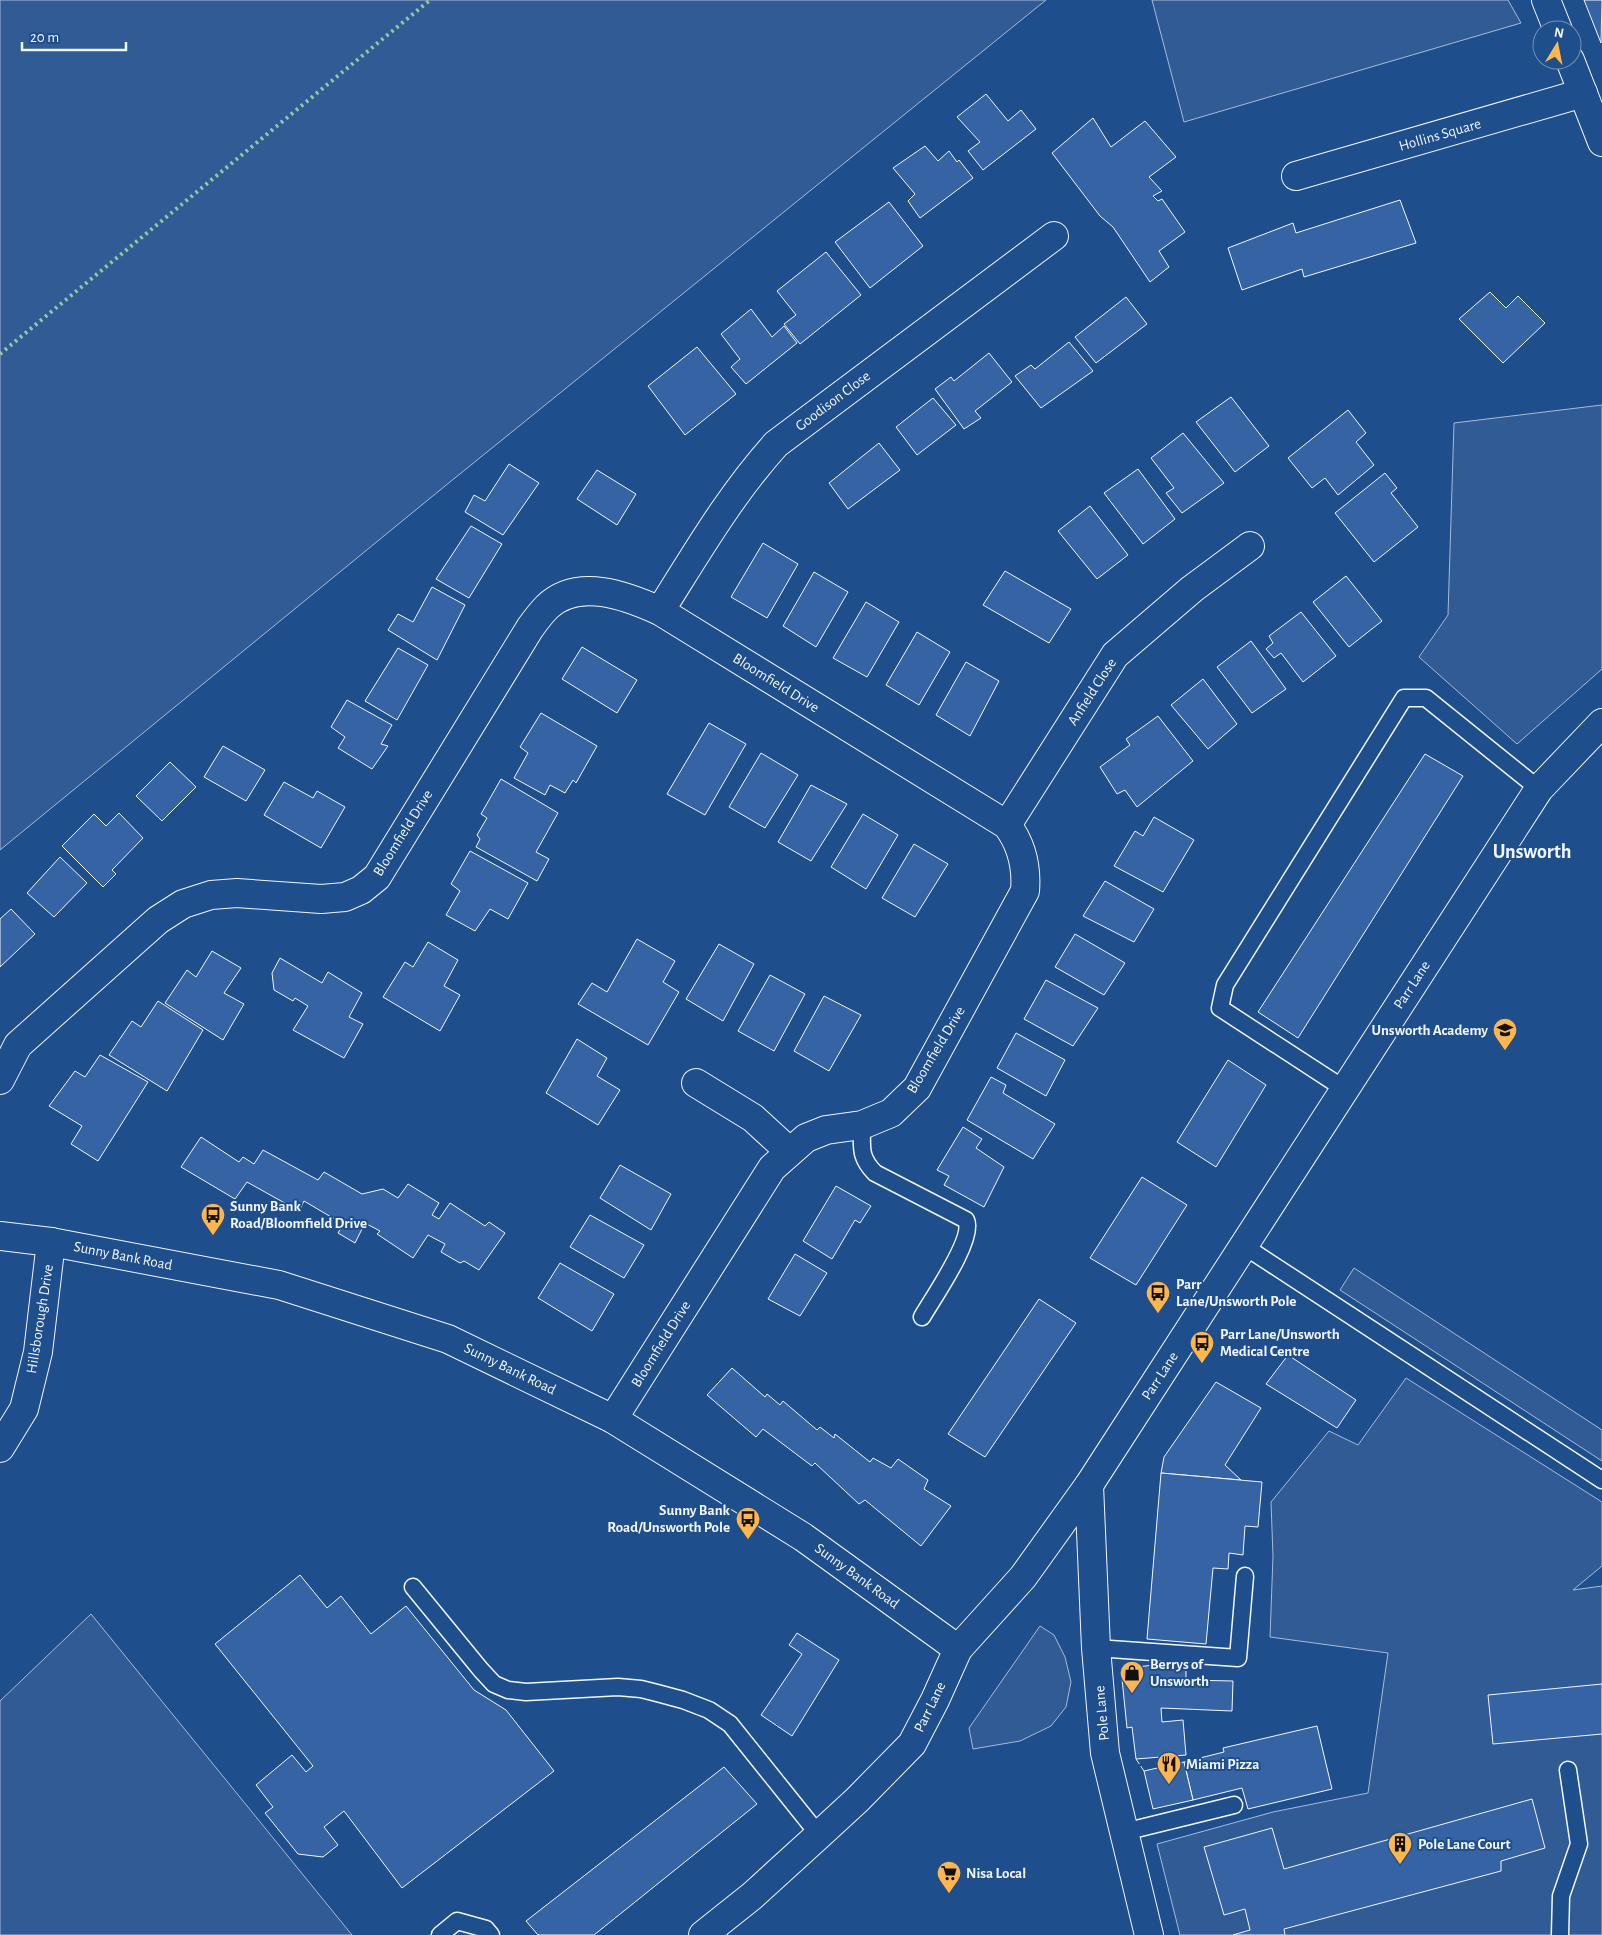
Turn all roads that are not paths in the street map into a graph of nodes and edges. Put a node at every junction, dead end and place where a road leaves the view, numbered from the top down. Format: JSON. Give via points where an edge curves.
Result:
{"nodes":[{"id":1,"x":1546,"y":0,"type":"edge"},
{"id":2,"x":1554,"y":20,"type":"edge"},
{"id":3,"x":1574,"y":70,"type":"edge"},
{"id":4,"x":1583,"y":93,"type":"junction"},
{"id":5,"x":1602,"y":142,"type":"edge"},
{"id":6,"x":1296,"y":176,"type":"dead end"},
{"id":7,"x":1054,"y":236,"type":"dead end"},
{"id":8,"x":1250,"y":546,"type":"dead end"},
{"id":9,"x":660,"y":611,"type":"junction"},
{"id":10,"x":1602,"y":723,"type":"edge"},
{"id":11,"x":1539,"y":789,"type":"junction"},
{"id":12,"x":1007,"y":825,"type":"junction"},
{"id":13,"x":0,"y":1080,"type":"edge"},
{"id":14,"x":696,"y":1083,"type":"dead end"},
{"id":15,"x":1346,"y":1090,"type":"junction"},
{"id":16,"x":862,"y":1125,"type":"junction"},
{"id":17,"x":789,"y":1151,"type":"junction"},
{"id":18,"x":0,"y":1236,"type":"edge"},
{"id":19,"x":51,"y":1242,"type":"junction"},
{"id":20,"x":1244,"y":1246,"type":"junction"},
{"id":21,"x":922,"y":1317,"type":"dead end"},
{"id":22,"x":613,"y":1420,"type":"junction"},
{"id":23,"x":0,"y":1448,"type":"edge"},
{"id":24,"x":1602,"y":1480,"type":"edge"},
{"id":25,"x":1089,"y":1485,"type":"junction"},
{"id":26,"x":1246,"y":1576,"type":"dead end"},
{"id":27,"x":413,"y":1587,"type":"dead end"},
{"id":28,"x":1096,"y":1648,"type":"junction"},
{"id":29,"x":958,"y":1649,"type":"junction"},
{"id":30,"x":1568,"y":1770,"type":"dead end"},
{"id":31,"x":1234,"y":1805,"type":"dead end"},
{"id":32,"x":1124,"y":1832,"type":"junction"},
{"id":33,"x":819,"y":1835,"type":"junction"},
{"id":34,"x":440,"y":1935,"type":"edge"},
{"id":35,"x":491,"y":1935,"type":"edge"},
{"id":36,"x":703,"y":1935,"type":"edge"},
{"id":37,"x":1150,"y":1935,"type":"edge"},
{"id":38,"x":1560,"y":1935,"type":"edge"}],
"edges":[{"from":1,"to":2,"type":"street"},
{"from":3,"to":4,"type":"street"},
{"from":4,"to":5,"type":"street"},
{"from":4,"to":6,"type":"street","name":"Hollins Square"},
{"from":7,"to":9,"type":"street","name":"Goodison Close","via":[[776,444],[732,498]]},
{"from":8,"to":12,"type":"street","name":"Anfield Close","via":[[1192,588],[1115,655]]},
{"from":9,"to":12,"type":"street","name":"Bloomfield Drive"},
{"from":9,"to":13,"type":"street","name":"Bloomfield Drive","via":[[626,597],[591,591],[562,597],[548,606],[530,628],[377,877],[345,898],[237,893],[211,895],[183,904],[158,920],[18,1045]]},
{"from":10,"to":11,"type":"street","name":"Parr Lane"},
{"from":11,"to":15,"type":"street","name":"Parr Lane"},
{"from":11,"to":15,"type":"lane","via":[[1426,698],[1404,698],[1225,985],[1220,1008]]},
{"from":12,"to":16,"type":"street","name":"Bloomfield Drive","via":[[1022,856],[1026,873],[1025,891],[917,1088],[890,1113]]},
{"from":14,"to":17,"type":"street","via":[[754,1118]]},
{"from":15,"to":20,"type":"street","name":"Parr Lane"},
{"from":16,"to":17,"type":"street","name":"Bloomfield Drive","via":[[826,1130],[806,1138]]},
{"from":16,"to":21,"type":"lane","via":[[865,1163],[875,1174],[966,1220],[969,1225],[962,1247]]},
{"from":17,"to":22,"type":"street","name":"Bloomfield Drive","via":[[772,1168]]},
{"from":18,"to":19,"type":"street","name":"Sunny Bank Road"},
{"from":19,"to":22,"type":"street","name":"Sunny Bank Road","via":[[279,1285],[448,1339]]},
{"from":19,"to":23,"type":"street","name":"Hillsborough Drive","via":[[38,1352],[24,1409]]},
{"from":20,"to":24,"type":"lane"},
{"from":20,"to":25,"type":"street","name":"Parr Lane"},
{"from":22,"to":29,"type":"street","name":"Sunny Bank Road","via":[[803,1537]]},
{"from":25,"to":28,"type":"street","name":"Pole Lane"},
{"from":25,"to":29,"type":"street","name":"Parr Lane","via":[[1022,1577]]},
{"from":26,"to":28,"type":"lane","via":[[1238,1658]]},
{"from":27,"to":33,"type":"lane","via":[[481,1670],[494,1684],[508,1690],[633,1688],[710,1710],[730,1724]]},
{"from":28,"to":32,"type":"street","name":"Pole Lane","via":[[1105,1752]]},
{"from":29,"to":33,"type":"street","name":"Parr Lane","via":[[912,1744]]},
{"from":30,"to":38,"type":"lane","via":[[1579,1844],[1562,1896]]},
{"from":31,"to":32,"type":"lane"},
{"from":32,"to":37,"type":"street","name":"Pole Lane"},
{"from":33,"to":36,"type":"street","name":"Parr Lane"},
{"from":34,"to":35,"type":"lane","via":[[457,1921],[486,1928]]}]}
